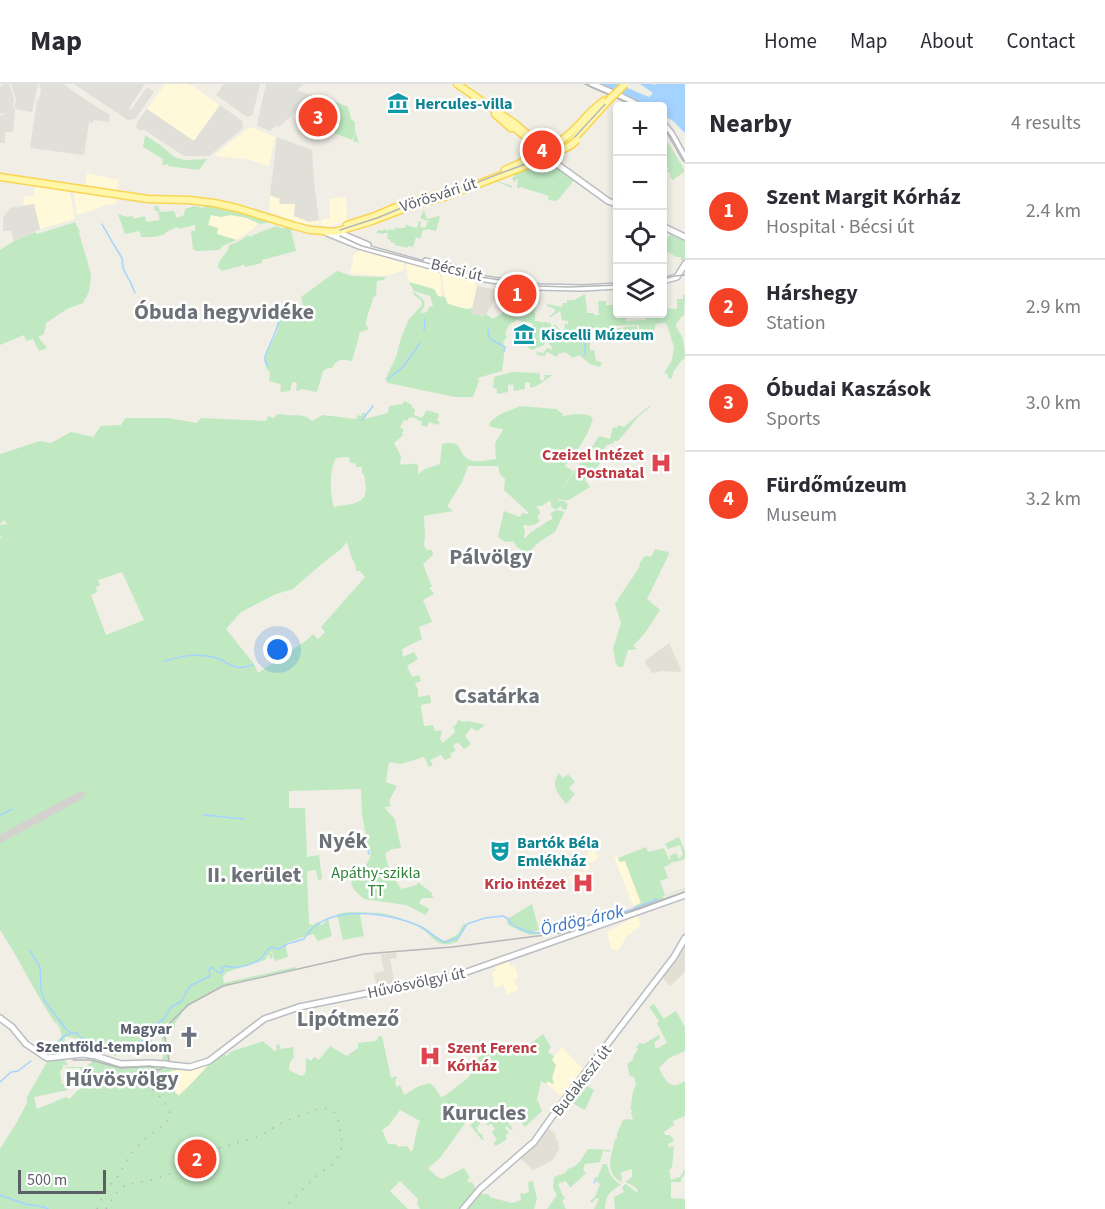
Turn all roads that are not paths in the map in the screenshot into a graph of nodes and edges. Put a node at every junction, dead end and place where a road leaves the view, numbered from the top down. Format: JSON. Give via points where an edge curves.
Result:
{"nodes":[{"id":1,"x":451,"y":84,"type":"edge"},
{"id":2,"x":457,"y":84,"type":"edge"},
{"id":3,"x":592,"y":84,"type":"edge"},
{"id":4,"x":623,"y":84,"type":"edge"},
{"id":5,"x":606,"y":101,"type":"junction"},
{"id":6,"x":632,"y":102,"type":"edge"},
{"id":7,"x":606,"y":111,"type":"dead end"},
{"id":8,"x":498,"y":115,"type":"junction"},
{"id":9,"x":667,"y":128,"type":"edge"},
{"id":10,"x":568,"y":135,"type":"junction"},
{"id":11,"x":579,"y":138,"type":"junction"},
{"id":12,"x":549,"y":155,"type":"junction"},
{"id":13,"x":685,"y":158,"type":"edge"},
{"id":14,"x":571,"y":172,"type":"junction"},
{"id":15,"x":3,"y":174,"type":"edge"},
{"id":16,"x":451,"y":190,"type":"junction"},
{"id":17,"x":444,"y":196,"type":"dead end"},
{"id":18,"x":613,"y":201,"type":"edge"},
{"id":19,"x":613,"y":203,"type":"edge"},
{"id":20,"x":302,"y":227,"type":"junction"},
{"id":21,"x":667,"y":228,"type":"edge"},
{"id":22,"x":320,"y":231,"type":"junction"},
{"id":23,"x":334,"y":231,"type":"junction"},
{"id":24,"x":685,"y":237,"type":"edge"},
{"id":25,"x":685,"y":263,"type":"edge"},
{"id":26,"x":667,"y":278,"type":"edge"},
{"id":27,"x":613,"y":285,"type":"edge"},
{"id":28,"x":613,"y":285,"type":"edge"},
{"id":29,"x":685,"y":895,"type":"edge"},
{"id":30,"x":685,"y":938,"type":"edge"},
{"id":31,"x":0,"y":1018,"type":"edge"},
{"id":32,"x":463,"y":1209,"type":"edge"}],
"edges":[{"from":1,"to":8,"type":"main road"},
{"from":2,"to":8,"type":"main road"},
{"from":3,"to":6,"type":"main road"},
{"from":4,"to":5,"type":"main road","bridge":true},
{"from":5,"to":10,"type":"main road"},
{"from":5,"to":11,"type":"main road"},
{"from":5,"to":12,"type":"main road","via":[[575,139]]},
{"from":7,"to":11,"type":"main road"},
{"from":8,"to":11,"type":"main road","bridge":true,"via":[[546,150],[563,150]]},
{"from":8,"to":12,"type":"main road"},
{"from":8,"to":12,"type":"main road","via":[[516,124]]},
{"from":9,"to":13,"type":"main road"},
{"from":10,"to":12,"type":"main road"},
{"from":10,"to":12,"type":"main road","via":[[555,144]]},
{"from":12,"to":14,"type":"main road"},
{"from":12,"to":16,"type":"main road","name":"Vörösvári út"},
{"from":12,"to":23,"type":"main road","name":"Vörösvári út","via":[[444,197]]},
{"from":14,"to":18,"type":"main road"},
{"from":14,"to":19,"type":"main road"},
{"from":15,"to":20,"type":"main road","name":"Bécsi út","via":[[148,199],[226,205]]},
{"from":16,"to":17,"type":"main road"},
{"from":16,"to":23,"type":"main road","name":"Vörösvári út"},
{"from":20,"to":22,"type":"main road","name":"Bécsi út"},
{"from":20,"to":23,"type":"main road","name":"Bécsi út"},
{"from":21,"to":24,"type":"main road"},
{"from":22,"to":23,"type":"main road"},
{"from":22,"to":28,"type":"main road","name":"Bécsi út","via":[[359,246],[485,279],[538,287]]},
{"from":23,"to":27,"type":"main road","name":"Bécsi út","via":[[365,244],[478,275],[538,285]]},
{"from":25,"to":26,"type":"main road","via":[[676,276]]},
{"from":29,"to":31,"type":"main road","name":"Hűvösvölgyi út","via":[[461,974],[299,1007],[264,1019],[209,1061],[188,1068],[121,1064],[81,1054],[48,1058],[26,1044]]},
{"from":30,"to":32,"type":"main road","name":"Budakeszi út","via":[[535,1141]]}]}
